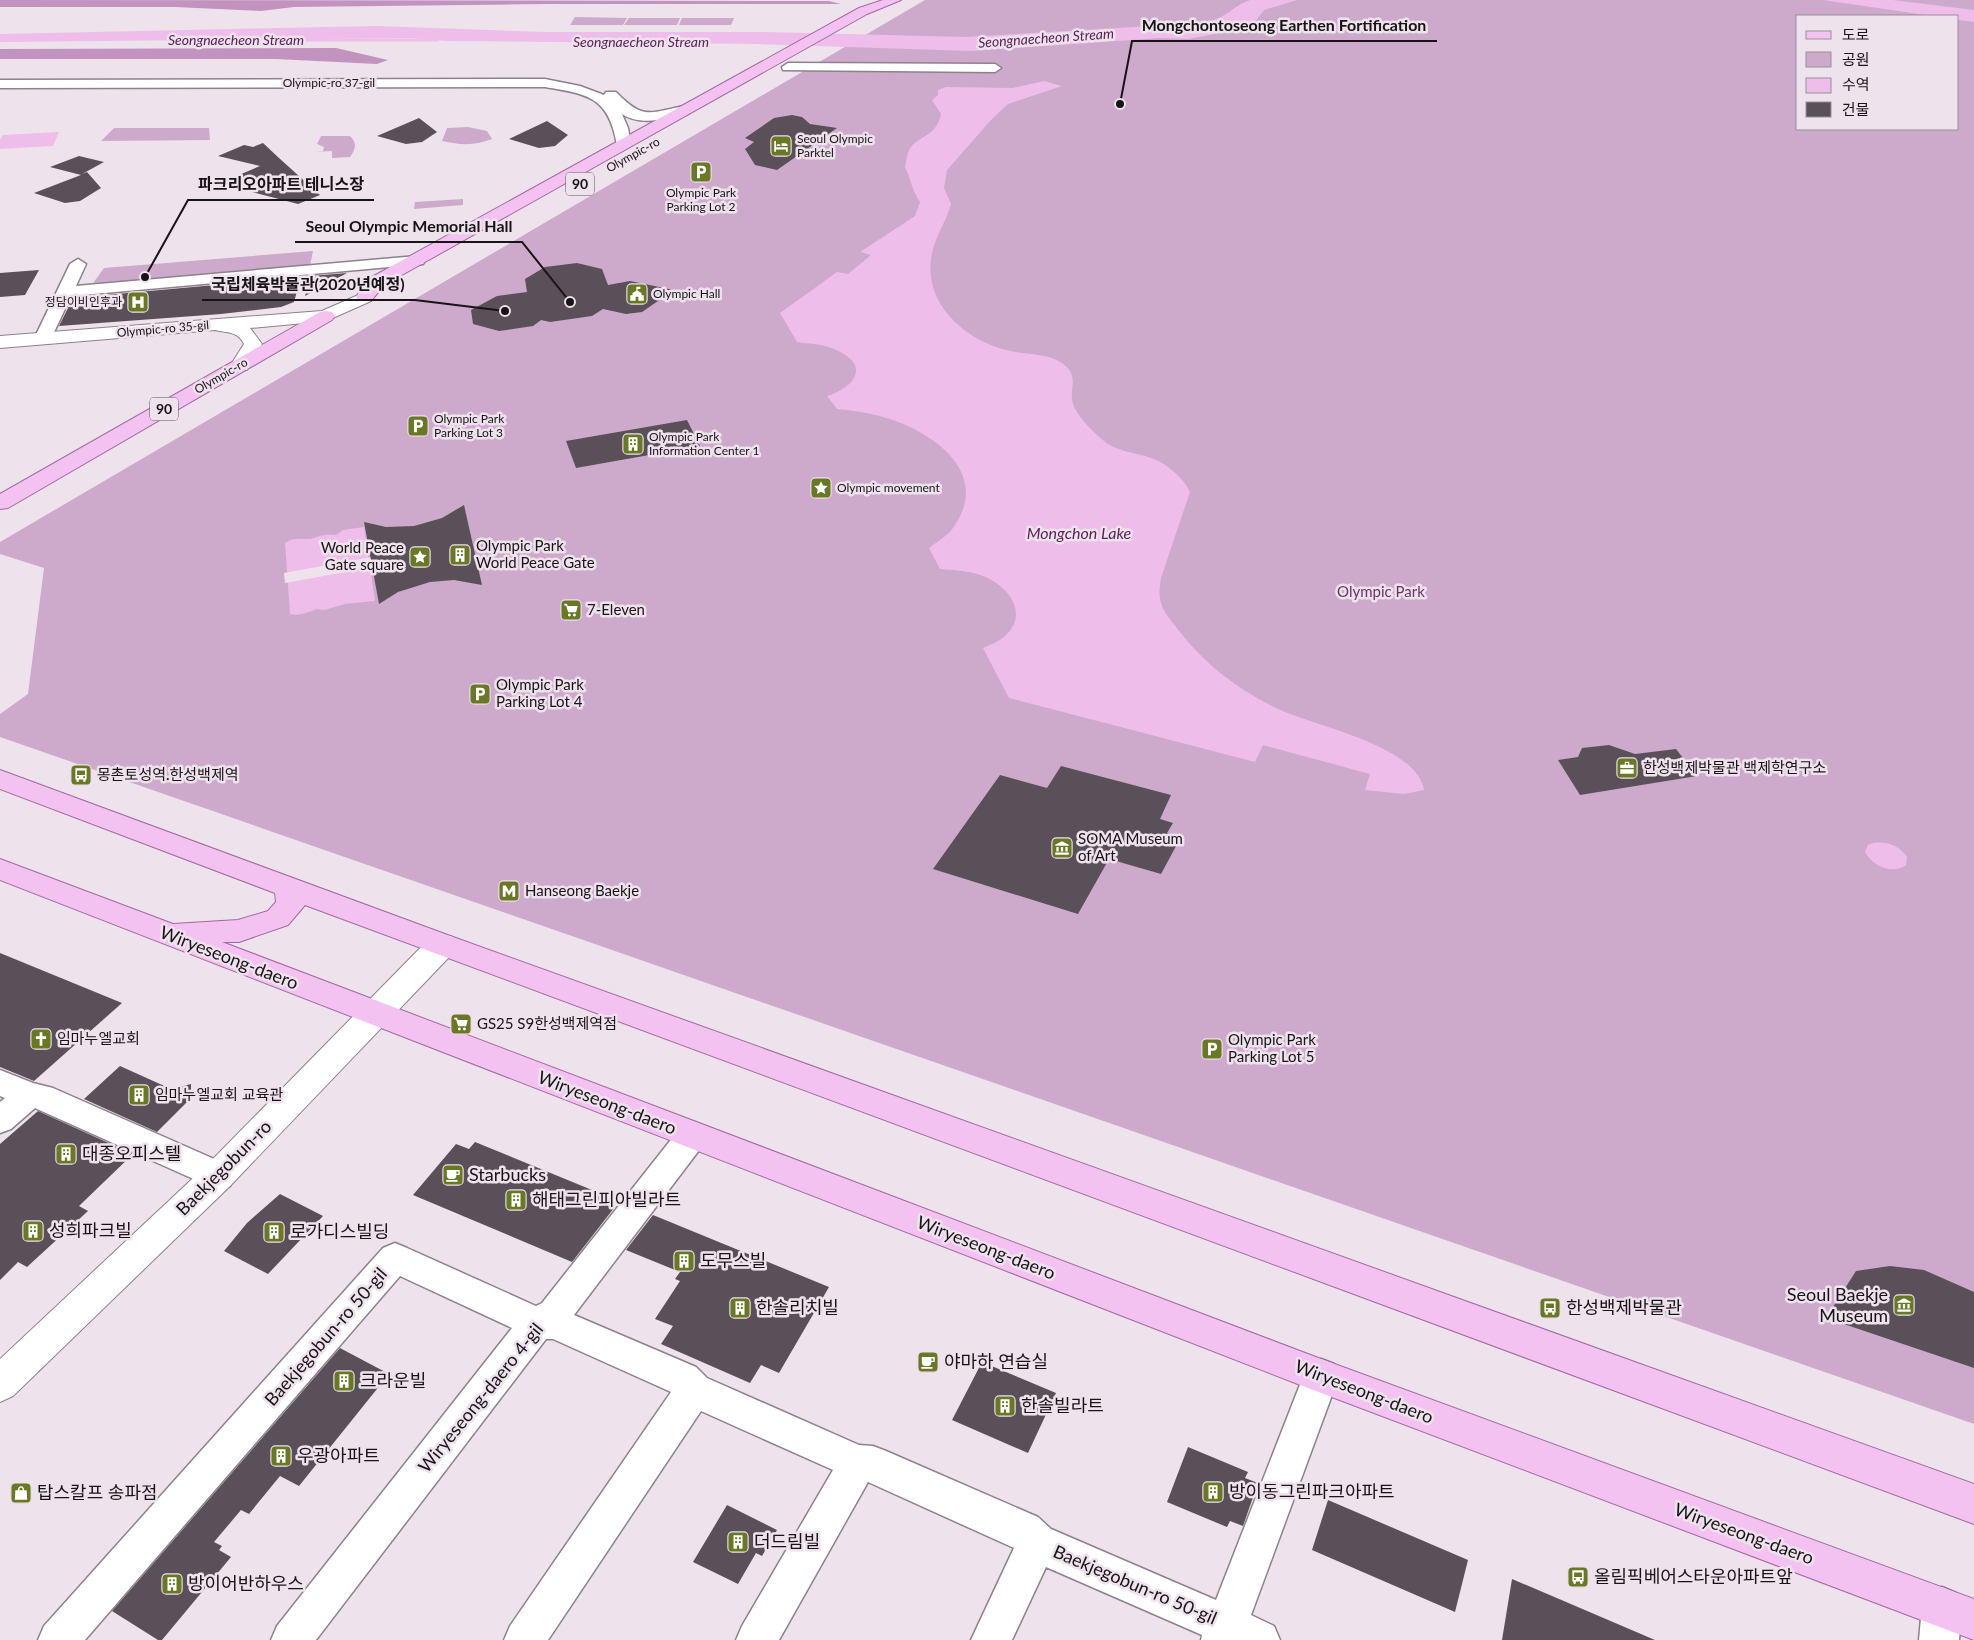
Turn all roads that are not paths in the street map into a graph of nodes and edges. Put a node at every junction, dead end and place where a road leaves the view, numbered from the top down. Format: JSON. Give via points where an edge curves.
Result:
{"nodes":[{"id":1,"x":891,"y":5,"type":"edge"},
{"id":2,"x":790,"y":66,"type":"junction"},
{"id":3,"x":995,"y":68,"type":"dead end"},
{"id":4,"x":545,"y":83,"type":"junction"},
{"id":5,"x":0,"y":84,"type":"edge"},
{"id":6,"x":684,"y":110,"type":"junction"},
{"id":7,"x":624,"y":145,"type":"junction"},
{"id":8,"x":417,"y":261,"type":"junction"},
{"id":9,"x":78,"y":264,"type":"dead end"},
{"id":10,"x":378,"y":281,"type":"junction"},
{"id":11,"x":65,"y":292,"type":"junction"},
{"id":12,"x":366,"y":297,"type":"junction"},
{"id":13,"x":326,"y":316,"type":"junction"},
{"id":14,"x":262,"y":321,"type":"junction"},
{"id":15,"x":206,"y":326,"type":"junction"},
{"id":16,"x":43,"y":339,"type":"junction"},
{"id":17,"x":0,"y":342,"type":"edge"},
{"id":18,"x":240,"y":366,"type":"junction"},
{"id":19,"x":0,"y":502,"type":"edge"},
{"id":20,"x":0,"y":778,"type":"edge"},
{"id":21,"x":0,"y":869,"type":"edge"},
{"id":22,"x":289,"y":886,"type":"junction"},
{"id":23,"x":166,"y":934,"type":"junction"},
{"id":24,"x":442,"y":945,"type":"junction"},
{"id":25,"x":376,"y":1013,"type":"junction"},
{"id":26,"x":0,"y":1082,"type":"edge"},
{"id":27,"x":29,"y":1095,"type":"junction"},
{"id":28,"x":0,"y":1120,"type":"edge"},
{"id":29,"x":692,"y":1136,"type":"junction"},
{"id":30,"x":218,"y":1176,"type":"junction"},
{"id":31,"x":537,"y":1323,"type":"junction"},
{"id":32,"x":1321,"y":1376,"type":"junction"},
{"id":33,"x":0,"y":1384,"type":"edge"},
{"id":34,"x":694,"y":1390,"type":"junction"},
{"id":35,"x":858,"y":1463,"type":"junction"},
{"id":36,"x":1974,"y":1504,"type":"edge"},
{"id":37,"x":1037,"y":1543,"type":"junction"},
{"id":38,"x":1952,"y":1622,"type":"edge"},
{"id":39,"x":1224,"y":1632,"type":"edge"},
{"id":40,"x":58,"y":1640,"type":"edge"},
{"id":41,"x":291,"y":1640,"type":"edge"},
{"id":42,"x":524,"y":1640,"type":"edge"},
{"id":43,"x":756,"y":1640,"type":"edge"},
{"id":44,"x":990,"y":1640,"type":"edge"},
{"id":45,"x":1260,"y":1640,"type":"edge"}],
"edges":[{"from":1,"to":2,"type":"main road","name":"Olympic-ro","number":"90"},
{"from":1,"to":6,"type":"main road","name":"Olympic-ro","number":"90","via":[[877,5],[863,12]]},
{"from":2,"to":3,"type":"street"},
{"from":2,"to":12,"type":"main road","name":"Olympic-ro","number":"90","via":[[436,265],[388,291]]},
{"from":4,"to":5,"type":"street","name":"Olympic-ro 37-gil"},
{"from":4,"to":6,"type":"street","via":[[579,84],[603,90],[631,114],[641,116],[655,117]]},
{"from":4,"to":7,"type":"street","name":"Olympic-ro 37-gil","via":[[578,88],[600,96],[623,126]]},
{"from":6,"to":7,"type":"main road","name":"Olympic-ro","number":"90"},
{"from":7,"to":8,"type":"main road","name":"Olympic-ro","number":"90"},
{"from":8,"to":10,"type":"main road","name":"Olympic-ro","number":"90"},
{"from":8,"to":11,"type":"street"},
{"from":9,"to":11,"type":"street"},
{"from":10,"to":12,"type":"main road","name":"Olympic-ro","number":"90"},
{"from":10,"to":14,"type":"main road"},
{"from":11,"to":16,"type":"street"},
{"from":12,"to":13,"type":"main road","name":"Olympic-ro","number":"90"},
{"from":13,"to":14,"type":"main road","name":"Olympic-ro 35-gil"},
{"from":13,"to":18,"type":"main road","name":"Olympic-ro","number":"90"},
{"from":14,"to":15,"type":"main road","name":"Olympic-ro 35-gil"},
{"from":15,"to":16,"type":"main road","name":"Olympic-ro 35-gil"},
{"from":15,"to":18,"type":"main road","via":[[237,327],[250,336],[253,344]]},
{"from":16,"to":17,"type":"main road","name":"Olympic-ro 35-gil"},
{"from":18,"to":19,"type":"main road","name":"Olympic-ro","number":"90"},
{"from":20,"to":22,"type":"main road"},
{"from":21,"to":23,"type":"main road","name":"Wiryeseong-daero"},
{"from":22,"to":23,"type":"main road","via":[[291,904],[278,918],[239,931]]},
{"from":22,"to":24,"type":"main road"},
{"from":23,"to":25,"type":"main road","name":"Wiryeseong-daero"},
{"from":24,"to":25,"type":"main road","name":"Baekjegobun-ro"},
{"from":24,"to":36,"type":"main road"},
{"from":25,"to":29,"type":"main road","name":"Wiryeseong-daero"},
{"from":25,"to":30,"type":"main road","name":"Baekjegobun-ro"},
{"from":26,"to":27,"type":"street"},
{"from":27,"to":28,"type":"street"},
{"from":27,"to":30,"type":"street","via":[[42,1097]]},
{"from":29,"to":31,"type":"street","name":"Wiryeseong-daero 4-gil","via":[[554,1314]]},
{"from":29,"to":32,"type":"main road","name":"Wiryeseong-daero"},
{"from":30,"to":33,"type":"main road","name":"Baekjegobun-ro"},
{"from":31,"to":34,"type":"street","name":"Baekjegobun-ro 50-gil","via":[[555,1323],[683,1379]]},
{"from":31,"to":40,"type":"street","name":"Baekjegobun-ro 50-gil","via":[[395,1258]]},
{"from":31,"to":41,"type":"street","name":"Wiryeseong-daero 4-gil"},
{"from":32,"to":38,"type":"main road","name":"Wiryeseong-daero"},
{"from":32,"to":39,"type":"street"},
{"from":34,"to":35,"type":"street","name":"Baekjegobun-ro 50-gil"},
{"from":34,"to":42,"type":"street"},
{"from":35,"to":37,"type":"street","name":"Baekjegobun-ro 50-gil","via":[[873,1464],[1024,1530]]},
{"from":35,"to":43,"type":"street"},
{"from":37,"to":39,"type":"street","name":"Baekjegobun-ro 50-gil"},
{"from":37,"to":44,"type":"street","name":"Baekjegobun-ro 50-gil"},
{"from":39,"to":45,"type":"street","name":"Baekjegobun-ro 50-gil"}]}
